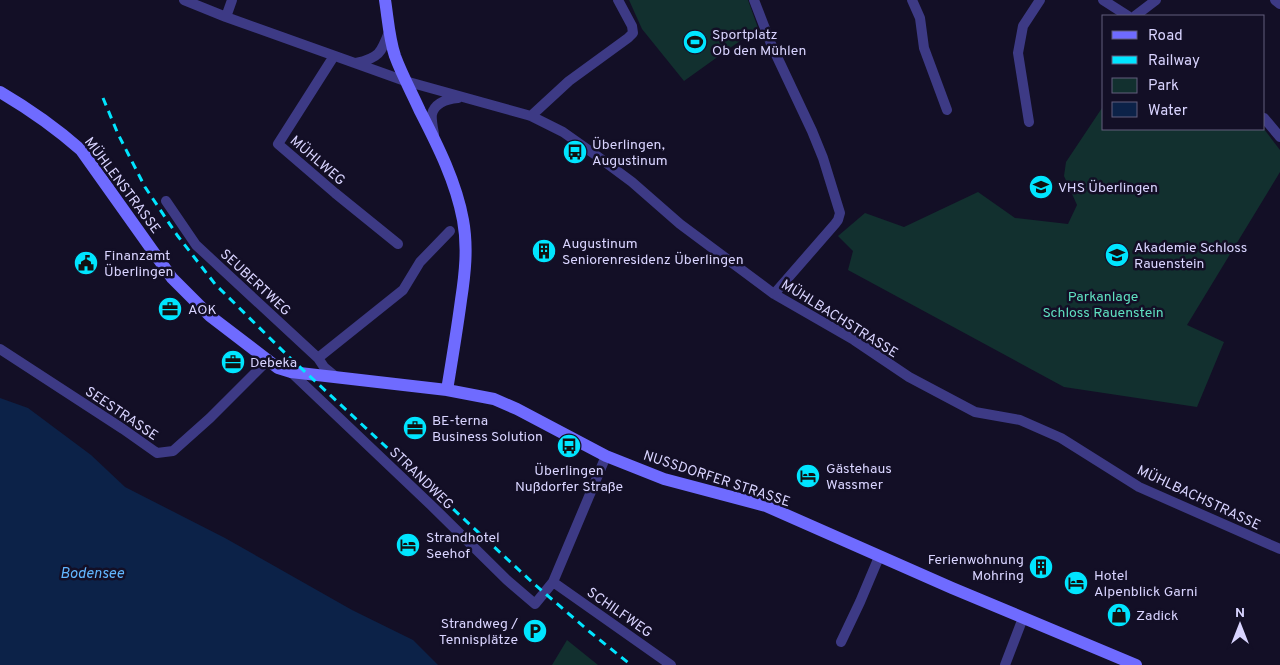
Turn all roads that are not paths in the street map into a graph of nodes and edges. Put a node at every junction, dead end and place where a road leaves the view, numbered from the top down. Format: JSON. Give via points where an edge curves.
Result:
{"nodes":[{"id":1,"x":184,"y":0,"type":"edge"},
{"id":2,"x":232,"y":0,"type":"edge"},
{"id":3,"x":385,"y":0,"type":"edge"},
{"id":4,"x":618,"y":0,"type":"edge"},
{"id":5,"x":754,"y":0,"type":"edge"},
{"id":6,"x":912,"y":0,"type":"edge"},
{"id":7,"x":1040,"y":0,"type":"edge"},
{"id":8,"x":1103,"y":0,"type":"edge"},
{"id":9,"x":1156,"y":0,"type":"edge"},
{"id":10,"x":1275,"y":0,"type":"edge"},
{"id":11,"x":1280,"y":4,"type":"edge"},
{"id":12,"x":1126,"y":15,"type":"edge"},
{"id":13,"x":1136,"y":15,"type":"edge"},
{"id":14,"x":226,"y":17,"type":"junction"},
{"id":15,"x":389,"y":32,"type":"junction"},
{"id":16,"x":334,"y":56,"type":"junction"},
{"id":17,"x":355,"y":64,"type":"junction"},
{"id":18,"x":406,"y":81,"type":"junction"},
{"id":19,"x":0,"y":92,"type":"edge"},
{"id":20,"x":464,"y":97,"type":"junction"},
{"id":21,"x":947,"y":110,"type":"dead end"},
{"id":22,"x":531,"y":116,"type":"junction"},
{"id":23,"x":1265,"y":119,"type":"edge"},
{"id":24,"x":1029,"y":122,"type":"dead end"},
{"id":25,"x":1280,"y":136,"type":"edge"},
{"id":26,"x":434,"y":139,"type":"junction"},
{"id":27,"x":166,"y":201,"type":"dead end"},
{"id":28,"x":450,"y":231,"type":"dead end"},
{"id":29,"x":398,"y":244,"type":"dead end"},
{"id":30,"x":774,"y":294,"type":"junction"},
{"id":31,"x":0,"y":349,"type":"edge"},
{"id":32,"x":318,"y":358,"type":"junction"},
{"id":33,"x":267,"y":361,"type":"junction"},
{"id":34,"x":291,"y":372,"type":"junction"},
{"id":35,"x":306,"y":373,"type":"joint"},
{"id":36,"x":334,"y":376,"type":"junction"},
{"id":37,"x":447,"y":390,"type":"junction"},
{"id":38,"x":606,"y":456,"type":"junction"},
{"id":39,"x":1280,"y":549,"type":"edge"},
{"id":40,"x":880,"y":557,"type":"junction"},
{"id":41,"x":553,"y":582,"type":"junction"},
{"id":42,"x":1023,"y":618,"type":"junction"},
{"id":43,"x":842,"y":642,"type":"dead end"},
{"id":44,"x":670,"y":665,"type":"edge"},
{"id":45,"x":1005,"y":665,"type":"edge"},
{"id":46,"x":1136,"y":665,"type":"edge"}],
"edges":[{"from":1,"to":14,"type":"street","name":"MÜHLBACHSTRASSE"},
{"from":2,"to":14,"type":"street"},
{"from":3,"to":15,"type":"street"},
{"from":4,"to":22,"type":"street","via":[[633,33],[569,81]]},
{"from":5,"to":30,"type":"street","via":[[824,158],[840,213],[836,224]]},
{"from":6,"to":21,"type":"street","via":[[920,18],[924,48]]},
{"from":7,"to":24,"type":"street","via":[[1023,26],[1018,53]]},
{"from":8,"to":12,"type":"street"},
{"from":9,"to":13,"type":"street"},
{"from":10,"to":11,"type":"street"},
{"from":14,"to":16,"type":"street","name":"MÜHLBACHSTRASSE"},
{"from":15,"to":17,"type":"street","via":[[377,55]]},
{"from":15,"to":18,"type":"street","via":[[394,55]]},
{"from":16,"to":17,"type":"street","name":"MÜHLBACHSTRASSE"},
{"from":16,"to":29,"type":"street","name":"MÜHLWEG","via":[[278,144]]},
{"from":17,"to":18,"type":"street","name":"MÜHLBACHSTRASSE"},
{"from":18,"to":20,"type":"street","name":"MÜHLBACHSTRASSE"},
{"from":18,"to":26,"type":"street"},
{"from":19,"to":33,"type":"street","name":"MÜHLENSTRASSE","via":[[27,108],[81,150],[172,278],[210,316]]},
{"from":20,"to":22,"type":"street","name":"MÜHLBACHSTRASSE"},
{"from":20,"to":26,"type":"street","via":[[447,99],[436,106],[432,114]]},
{"from":22,"to":30,"type":"street","name":"MÜHLBACHSTRASSE","via":[[563,132],[598,156],[680,224]]},
{"from":23,"to":25,"type":"street"},
{"from":26,"to":37,"type":"street","via":[[456,195],[465,240],[464,276]]},
{"from":27,"to":32,"type":"street","name":"SEUBERTWEG","via":[[196,245]]},
{"from":28,"to":32,"type":"street","via":[[420,262],[403,290]]},
{"from":30,"to":39,"type":"street","name":"MÜHLBACHSTRASSE","via":[[854,340],[908,377],[974,412],[1020,420],[1061,438],[1139,487]]},
{"from":31,"to":33,"type":"street","name":"SEESTRASSE","via":[[157,453],[173,451]]},
{"from":32,"to":36,"type":"street","name":"SEUBERTWEG"},
{"from":33,"to":34,"type":"street","name":"MÜHLENSTRASSE"},
{"from":34,"to":35,"type":"street","name":"MÜHLENSTRASSE"},
{"from":34,"to":41,"type":"street","name":"STRANDWEG","via":[[535,604]]},
{"from":35,"to":36,"type":"street","name":"NUSSDORFER STRASSE"},
{"from":36,"to":37,"type":"street","name":"NUSSDORFER STRASSE"},
{"from":37,"to":38,"type":"street","name":"NUSSDORFER STRASSE","via":[[494,398]]},
{"from":38,"to":40,"type":"street","name":"NUSSDORFER STRASSE","via":[[664,479],[766,506]]},
{"from":38,"to":41,"type":"street"},
{"from":40,"to":42,"type":"street","name":"NUSSDORFER STRASSE"},
{"from":40,"to":43,"type":"street"},
{"from":41,"to":44,"type":"street","name":"SCHILFWEG"},
{"from":42,"to":45,"type":"street"},
{"from":42,"to":46,"type":"street","name":"NUSSDORFER STRASSE"}]}
